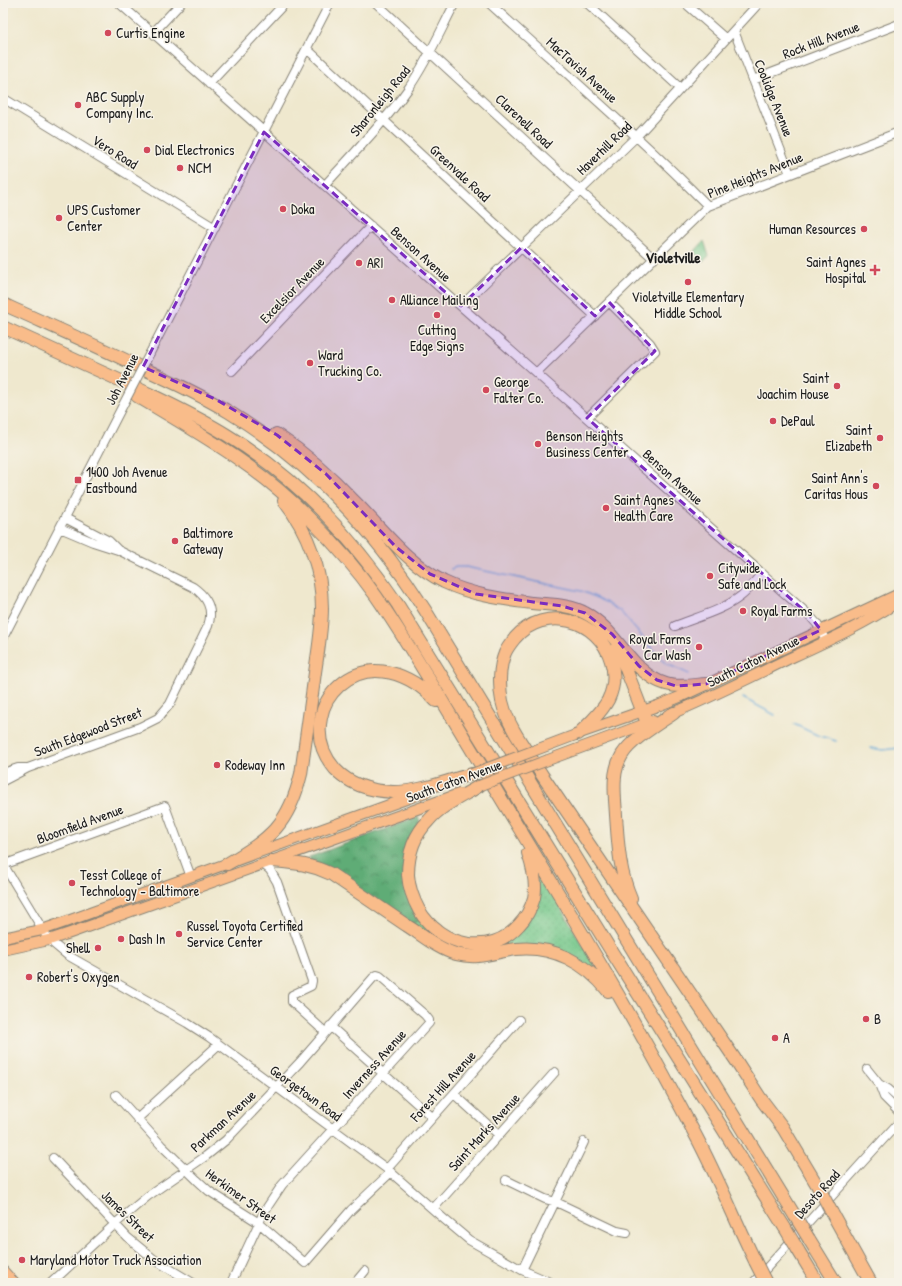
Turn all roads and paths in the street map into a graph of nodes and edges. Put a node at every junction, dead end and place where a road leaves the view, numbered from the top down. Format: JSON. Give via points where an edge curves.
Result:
{"nodes":[{"id":1,"x":119,"y":3,"type":"edge"},
{"id":2,"x":181,"y":3,"type":"edge"},
{"id":3,"x":285,"y":3,"type":"edge"},
{"id":4,"x":330,"y":3,"type":"edge"},
{"id":5,"x":376,"y":3,"type":"edge"},
{"id":6,"x":455,"y":3,"type":"edge"},
{"id":7,"x":489,"y":3,"type":"edge"},
{"id":8,"x":587,"y":3,"type":"edge"},
{"id":9,"x":685,"y":3,"type":"edge"},
{"id":10,"x":759,"y":3,"type":"edge"},
{"id":11,"x":899,"y":24,"type":"edge"},
{"id":12,"x":734,"y":31,"type":"junction"},
{"id":13,"x":153,"y":33,"type":"junction"},
{"id":14,"x":726,"y":39,"type":"junction"},
{"id":15,"x":307,"y":49,"type":"junction"},
{"id":16,"x":430,"y":53,"type":"junction"},
{"id":17,"x":753,"y":80,"type":"junction"},
{"id":18,"x":209,"y":84,"type":"junction"},
{"id":19,"x":680,"y":88,"type":"junction"},
{"id":20,"x":3,"y":98,"type":"edge"},
{"id":21,"x":384,"y":120,"type":"junction"},
{"id":22,"x":264,"y":132,"type":"junction"},
{"id":23,"x":899,"y":132,"type":"edge"},
{"id":24,"x":636,"y":137,"type":"junction"},
{"id":25,"x":790,"y":174,"type":"junction"},
{"id":26,"x":324,"y":185,"type":"junction"},
{"id":27,"x":579,"y":190,"type":"junction"},
{"id":28,"x":708,"y":206,"type":"junction"},
{"id":29,"x":371,"y":226,"type":"junction"},
{"id":30,"x":215,"y":228,"type":"junction"},
{"id":31,"x":522,"y":247,"type":"junction"},
{"id":32,"x":654,"y":259,"type":"junction"},
{"id":33,"x":609,"y":302,"type":"junction"},
{"id":34,"x":3,"y":304,"type":"edge"},
{"id":35,"x":461,"y":306,"type":"junction"},
{"id":36,"x":595,"y":316,"type":"junction"},
{"id":37,"x":3,"y":327,"type":"edge"},
{"id":38,"x":126,"y":360,"type":"junction"},
{"id":39,"x":79,"y":362,"type":"junction"},
{"id":40,"x":232,"y":371,"type":"dead end"},
{"id":41,"x":536,"y":373,"type":"junction"},
{"id":42,"x":587,"y":418,"type":"junction"},
{"id":43,"x":249,"y":467,"type":"junction"},
{"id":44,"x":65,"y":518,"type":"junction"},
{"id":45,"x":60,"y":528,"type":"junction"},
{"id":46,"x":118,"y":550,"type":"junction"},
{"id":47,"x":762,"y":573,"type":"junction"},
{"id":48,"x":899,"y":594,"type":"edge"},
{"id":49,"x":899,"y":601,"type":"edge"},
{"id":50,"x":675,"y":626,"type":"dead end"},
{"id":51,"x":821,"y":630,"type":"junction"},
{"id":52,"x":612,"y":634,"type":"junction"},
{"id":53,"x":3,"y":638,"type":"edge"},
{"id":54,"x":826,"y":641,"type":"junction"},
{"id":55,"x":706,"y":684,"type":"junction"},
{"id":56,"x":643,"y":711,"type":"junction"},
{"id":57,"x":674,"y":713,"type":"junction"},
{"id":58,"x":648,"y":724,"type":"junction"},
{"id":59,"x":457,"y":726,"type":"junction"},
{"id":60,"x":578,"y":734,"type":"junction"},
{"id":61,"x":28,"y":768,"type":"junction"},
{"id":62,"x":3,"y":773,"type":"edge"},
{"id":63,"x":472,"y":774,"type":"junction"},
{"id":64,"x":3,"y":781,"type":"edge"},
{"id":65,"x":480,"y":786,"type":"junction"},
{"id":66,"x":512,"y":818,"type":"junction"},
{"id":67,"x":268,"y":863,"type":"junction"},
{"id":68,"x":227,"y":864,"type":"junction"},
{"id":69,"x":3,"y":865,"type":"edge"},
{"id":70,"x":191,"y":877,"type":"junction"},
{"id":71,"x":42,"y":930,"type":"junction"},
{"id":72,"x":3,"y":938,"type":"edge"},
{"id":73,"x":48,"y":940,"type":"junction"},
{"id":74,"x":658,"y":944,"type":"junction"},
{"id":75,"x":3,"y":950,"type":"edge"},
{"id":76,"x":377,"y":975,"type":"joint"},
{"id":77,"x":519,"y":1020,"type":"dead end"},
{"id":78,"x":328,"y":1029,"type":"junction"},
{"id":79,"x":218,"y":1045,"type":"junction"},
{"id":80,"x":867,"y":1069,"type":"dead end"},
{"id":81,"x":555,"y":1072,"type":"dead end"},
{"id":82,"x":384,"y":1074,"type":"junction"},
{"id":83,"x":879,"y":1084,"type":"junction"},
{"id":84,"x":276,"y":1087,"type":"junction"},
{"id":85,"x":116,"y":1094,"type":"dead end"},
{"id":86,"x":454,"y":1094,"type":"junction"},
{"id":87,"x":674,"y":1094,"type":"junction"},
{"id":88,"x":899,"y":1099,"type":"edge"},
{"id":89,"x":899,"y":1112,"type":"edge"},
{"id":90,"x":432,"y":1117,"type":"junction"},
{"id":91,"x":138,"y":1118,"type":"junction"},
{"id":92,"x":899,"y":1122,"type":"edge"},
{"id":93,"x":334,"y":1129,"type":"junction"},
{"id":94,"x":499,"y":1135,"type":"junction"},
{"id":95,"x":584,"y":1142,"type":"dead end"},
{"id":96,"x":53,"y":1158,"type":"dead end"},
{"id":97,"x":186,"y":1170,"type":"junction"},
{"id":98,"x":389,"y":1171,"type":"junction"},
{"id":99,"x":506,"y":1180,"type":"dead end"},
{"id":100,"x":556,"y":1202,"type":"junction"},
{"id":101,"x":433,"y":1209,"type":"junction"},
{"id":102,"x":259,"y":1223,"type":"junction"},
{"id":103,"x":115,"y":1224,"type":"junction"},
{"id":104,"x":627,"y":1232,"type":"dead end"},
{"id":105,"x":305,"y":1263,"type":"joint"},
{"id":106,"x":522,"y":1270,"type":"junction"},
{"id":107,"x":3,"y":1271,"type":"edge"},
{"id":108,"x":365,"y":1271,"type":"dead end"},
{"id":109,"x":14,"y":1283,"type":"edge"},
{"id":110,"x":51,"y":1283,"type":"edge"},
{"id":111,"x":193,"y":1283,"type":"edge"},
{"id":112,"x":231,"y":1283,"type":"edge"},
{"id":113,"x":354,"y":1283,"type":"edge"},
{"id":114,"x":552,"y":1283,"type":"edge"},
{"id":115,"x":753,"y":1283,"type":"edge"},
{"id":116,"x":766,"y":1283,"type":"edge"},
{"id":117,"x":818,"y":1283,"type":"edge"},
{"id":118,"x":836,"y":1283,"type":"edge"},
{"id":119,"x":871,"y":1283,"type":"edge"}],
"edges":[{"from":1,"to":13,"type":"street","name":"Benson Avenue"},
{"from":2,"to":13,"type":"street"},
{"from":3,"to":18,"type":"street"},
{"from":4,"to":15,"type":"street","name":"Joh Avenue"},
{"from":5,"to":16,"type":"street","name":"Clarenell Road"},
{"from":6,"to":16,"type":"street","name":"Sharonleigh Road"},
{"from":7,"to":24,"type":"street","name":"MacTavish Avenue"},
{"from":8,"to":19,"type":"street"},
{"from":9,"to":14,"type":"street"},
{"from":10,"to":12,"type":"street","name":"Haverhill Road"},
{"from":11,"to":17,"type":"street","name":"Rock Hill Avenue"},
{"from":12,"to":14,"type":"street","name":"Haverhill Road"},
{"from":12,"to":17,"type":"street","name":"Coolidge Avenue"},
{"from":13,"to":18,"type":"street","name":"Benson Avenue"},
{"from":14,"to":19,"type":"street","name":"Haverhill Road"},
{"from":15,"to":21,"type":"street","name":"Greenvale Road"},
{"from":15,"to":22,"type":"street","name":"Joh Avenue"},
{"from":16,"to":21,"type":"street","name":"Sharonleigh Road","via":[[409,88]]},
{"from":16,"to":27,"type":"street","name":"Clarenell Road"},
{"from":17,"to":25,"type":"street","name":"Coolidge Avenue"},
{"from":18,"to":22,"type":"street","name":"Benson Avenue"},
{"from":19,"to":24,"type":"street","name":"Haverhill Road"},
{"from":20,"to":30,"type":"street","name":"Vero Road"},
{"from":21,"to":26,"type":"street","name":"Sharonleigh Road"},
{"from":21,"to":31,"type":"street","name":"Greenvale Road"},
{"from":22,"to":26,"type":"street","name":"Benson Avenue"},
{"from":22,"to":30,"type":"street","name":"Joh Avenue"},
{"from":23,"to":25,"type":"street","name":"Pine Heights Avenue"},
{"from":24,"to":27,"type":"street","name":"Haverhill Road"},
{"from":24,"to":28,"type":"street","name":"MacTavish Avenue"},
{"from":25,"to":28,"type":"street","name":"Pine Heights Avenue"},
{"from":26,"to":29,"type":"street","name":"Benson Avenue"},
{"from":27,"to":31,"type":"street","name":"Haverhill Road"},
{"from":27,"to":32,"type":"street","name":"Clarenell Road"},
{"from":28,"to":32,"type":"street","name":"Pine Heights Avenue"},
{"from":29,"to":35,"type":"street","name":"Benson Avenue"},
{"from":29,"to":40,"type":"street","name":"Excelsior Avenue"},
{"from":30,"to":44,"type":"street","name":"Joh Avenue","bridge":true},
{"from":31,"to":35,"type":"street","name":"Haverhill Road"},
{"from":31,"to":36,"type":"street","name":"Greenvale Road"},
{"from":32,"to":33,"type":"street","name":"Pine Heights Avenue"},
{"from":33,"to":36,"type":"street","name":"Pine Heights Avenue"},
{"from":33,"to":42,"type":"street","via":[[655,351]]},
{"from":34,"to":38,"type":"highway"},
{"from":35,"to":41,"type":"street","name":"Benson Avenue"},
{"from":36,"to":41,"type":"street","name":"Pine Heights Avenue"},
{"from":37,"to":39,"type":"highway"},
{"from":38,"to":52,"type":"highway","via":[[217,400],[277,435],[326,474],[396,547],[430,574],[476,594],[574,608],[596,620]]},
{"from":38,"to":118,"type":"highway","bridge":true,"via":[[209,401],[273,442],[334,494],[386,554],[425,610]]},
{"from":39,"to":43,"type":"highway","via":[[219,446]]},
{"from":39,"to":117,"type":"highway","bridge":true,"via":[[228,435],[276,469],[309,498],[358,550],[398,605]]},
{"from":41,"to":42,"type":"street","name":"Benson Avenue"},
{"from":42,"to":47,"type":"street","name":"Benson Avenue"},
{"from":43,"to":59,"type":"highway","via":[[308,516],[358,572]]},
{"from":43,"to":68,"type":"highway","via":[[285,502],[304,533],[320,582],[322,625],[301,774],[291,806],[271,835]]},
{"from":44,"to":45,"type":"street","name":"Joh Avenue"},
{"from":44,"to":46,"type":"street","via":[[109,541]]},
{"from":45,"to":46,"type":"street"},
{"from":45,"to":53,"type":"street","name":"Joh Avenue"},
{"from":46,"to":61,"type":"street","name":"South Edgewood Street","via":[[200,592],[210,610],[208,626],[164,712],[140,728]]},
{"from":47,"to":50,"type":"street","via":[[736,599]]},
{"from":47,"to":51,"type":"street","name":"Benson Avenue","via":[[809,615]]},
{"from":48,"to":51,"type":"main road","name":"South Caton Avenue"},
{"from":49,"to":54,"type":"main road","name":"South Caton Avenue","via":[[866,622]]},
{"from":51,"to":54,"type":"street","name":"Benson Avenue"},
{"from":51,"to":55,"type":"main road","name":"South Caton Avenue"},
{"from":52,"to":55,"type":"highway","via":[[639,666],[657,680],[676,686]]},
{"from":52,"to":56,"type":"highway"},
{"from":54,"to":57,"type":"main road","name":"South Caton Avenue"},
{"from":55,"to":56,"type":"main road","name":"South Caton Avenue"},
{"from":56,"to":58,"type":"highway"},
{"from":56,"to":60,"type":"main road","name":"South Caton Avenue"},
{"from":57,"to":58,"type":"main road","name":"South Caton Avenue"},
{"from":57,"to":74,"type":"highway","via":[[627,748],[619,762],[615,777],[618,845],[623,876],[634,904]]},
{"from":58,"to":65,"type":"main road","name":"South Caton Avenue","bridge":true},
{"from":59,"to":63,"type":"highway","via":[[434,699],[411,680],[398,674],[371,671],[346,680],[328,699],[322,711],[320,740],[324,752],[339,773],[367,788],[394,792],[409,790]]},
{"from":59,"to":66,"type":"highway"},
{"from":60,"to":63,"type":"main road","name":"South Caton Avenue","bridge":true},
{"from":60,"to":74,"type":"highway","via":[[600,712],[608,699],[613,683],[610,660],[604,645],[588,629],[568,620],[545,620],[526,628],[505,653],[500,689],[506,715],[568,816]]},
{"from":61,"to":62,"type":"street","name":"South Edgewood Street"},
{"from":61,"to":64,"type":"street","name":"South Edgewood Street"},
{"from":63,"to":68,"type":"main road","name":"South Caton Avenue"},
{"from":65,"to":66,"type":"highway","via":[[440,810],[422,828],[414,842],[408,868],[411,894],[422,914],[440,932],[461,943],[483,944],[506,937],[524,920],[530,909],[534,898],[534,874],[527,848]]},
{"from":65,"to":67,"type":"main road","name":"South Caton Avenue"},
{"from":66,"to":87,"type":"highway"},
{"from":67,"to":73,"type":"main road","name":"South Caton Avenue"},
{"from":67,"to":78,"type":"street","via":[[312,981],[311,986],[294,993],[291,998],[294,1004]]},
{"from":67,"to":87,"type":"highway","via":[[297,863],[331,874],[429,940],[455,954],[481,956],[530,949],[544,950],[571,959],[598,978],[611,994]]},
{"from":68,"to":70,"type":"main road","name":"South Caton Avenue"},
{"from":69,"to":70,"type":"street","name":"Bloomfield Avenue","via":[[165,806]]},
{"from":69,"to":71,"type":"street"},
{"from":70,"to":71,"type":"main road","name":"South Caton Avenue"},
{"from":71,"to":72,"type":"main road","name":"South Caton Avenue"},
{"from":71,"to":73,"type":"street","name":"Georgetown Road"},
{"from":73,"to":75,"type":"main road","name":"South Caton Avenue"},
{"from":73,"to":79,"type":"street","name":"Georgetown Road","via":[[67,955],[187,1023]]},
{"from":74,"to":119,"type":"highway","bridge":true,"via":[[760,1099],[783,1128]]},
{"from":76,"to":78,"type":"street","name":"Parkman Avenue"},
{"from":76,"to":82,"type":"street","name":"Inverness Avenue","via":[[429,1020]]},
{"from":77,"to":86,"type":"street","name":"Forest Hill Avenue"},
{"from":78,"to":82,"type":"street"},
{"from":78,"to":84,"type":"street","name":"Parkman Avenue"},
{"from":79,"to":84,"type":"street","name":"Georgetown Road"},
{"from":79,"to":91,"type":"street"},
{"from":80,"to":83,"type":"street"},
{"from":81,"to":94,"type":"street","name":"Saint Marks Avenue"},
{"from":82,"to":90,"type":"street"},
{"from":82,"to":93,"type":"street","name":"Inverness Avenue"},
{"from":83,"to":88,"type":"street"},
{"from":83,"to":89,"type":"street","via":[[884,1097]]},
{"from":84,"to":93,"type":"street","name":"Georgetown Road"},
{"from":84,"to":97,"type":"street","name":"Parkman Avenue","via":[[213,1152]]},
{"from":85,"to":91,"type":"street","name":"Herkimer Street"},
{"from":86,"to":90,"type":"street","name":"Forest Hill Avenue"},
{"from":86,"to":94,"type":"street"},
{"from":87,"to":116,"type":"highway","bridge":true},
{"from":90,"to":98,"type":"street","name":"Forest Hill Avenue"},
{"from":91,"to":97,"type":"street","name":"Herkimer Street"},
{"from":92,"to":115,"type":"street","name":"Desoto Road"},
{"from":93,"to":98,"type":"street","name":"Georgetown Road"},
{"from":93,"to":102,"type":"street","name":"Inverness Avenue","via":[[282,1185]]},
{"from":94,"to":101,"type":"street","name":"Saint Marks Avenue"},
{"from":95,"to":100,"type":"street"},
{"from":96,"to":103,"type":"street","name":"James Street"},
{"from":97,"to":102,"type":"street","name":"Herkimer Street","via":[[209,1191]]},
{"from":97,"to":103,"type":"street","name":"Parkman Avenue","via":[[148,1196]]},
{"from":98,"to":101,"type":"street","name":"Georgetown Road"},
{"from":98,"to":105,"type":"street","name":"Forest Hill Avenue"},
{"from":99,"to":100,"type":"street"},
{"from":100,"to":104,"type":"street","via":[[617,1231]]},
{"from":100,"to":106,"type":"street"},
{"from":101,"to":106,"type":"street","name":"Georgetown Road","via":[[469,1240]]},
{"from":102,"to":105,"type":"street","name":"Herkimer Street"},
{"from":102,"to":112,"type":"street","name":"Inverness Avenue"},
{"from":103,"to":110,"type":"street","name":"Parkman Avenue"},
{"from":103,"to":111,"type":"street","name":"James Street","via":[[153,1258]]},
{"from":106,"to":114,"type":"street","name":"Georgetown Road"},
{"from":107,"to":109,"type":"main road"},
{"from":108,"to":113,"type":"street"}]}
